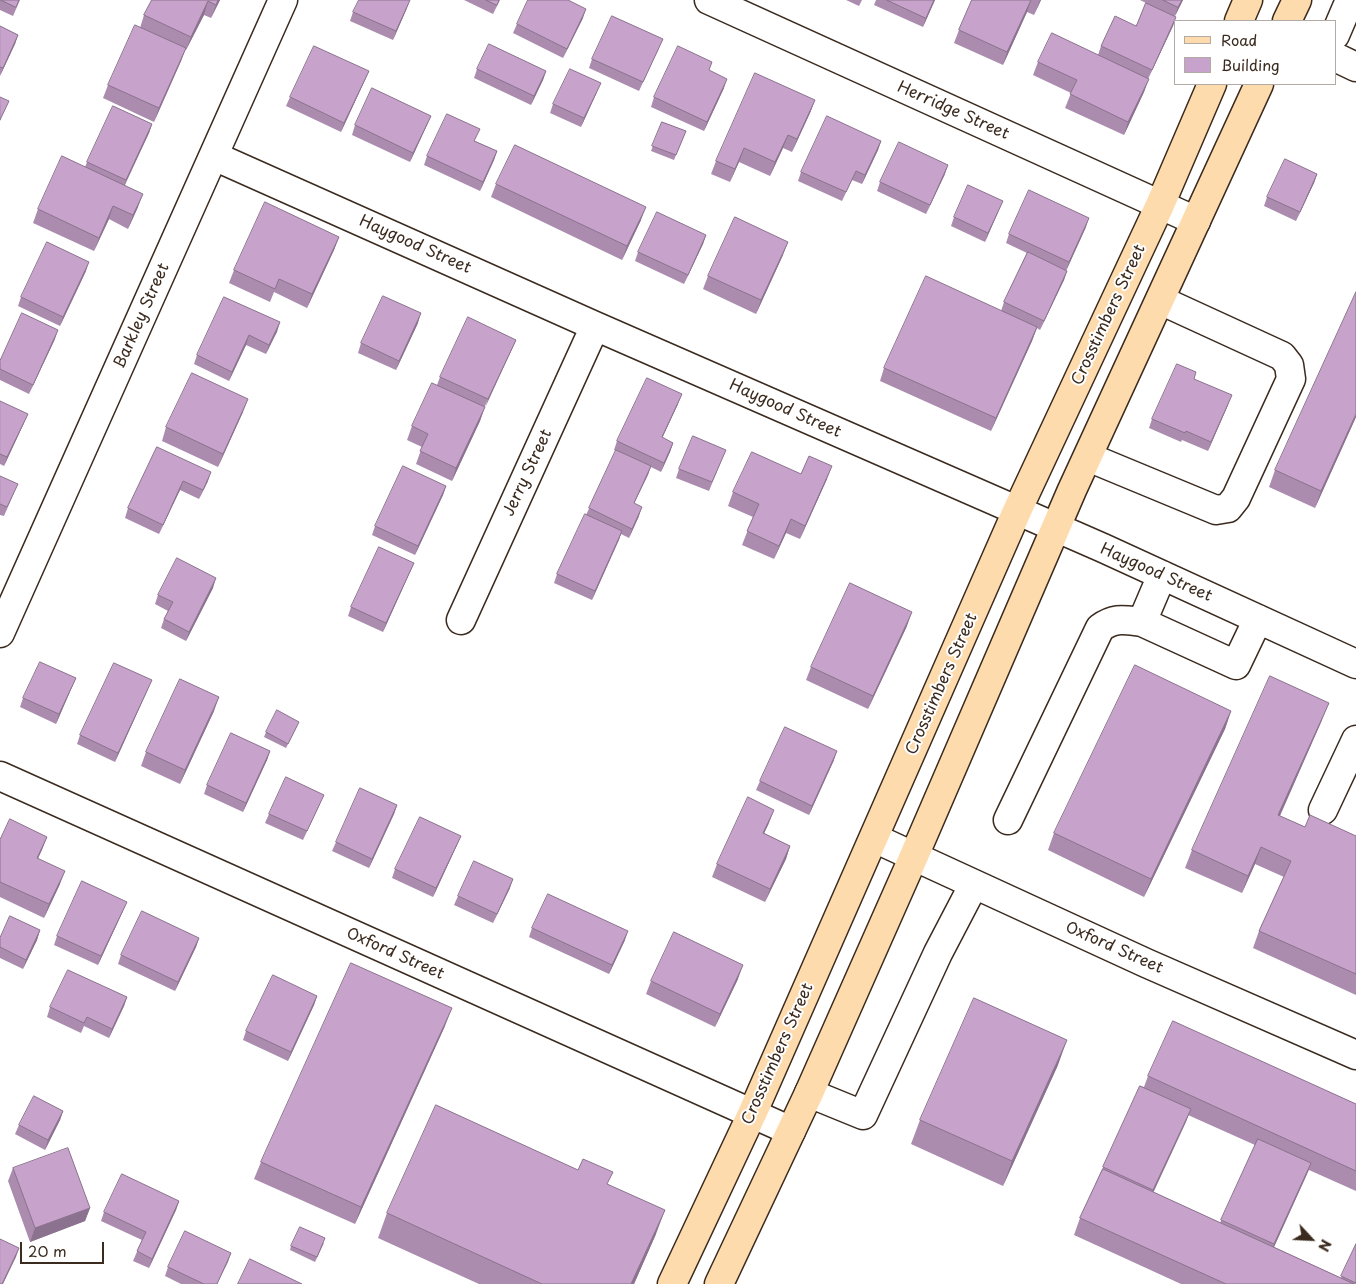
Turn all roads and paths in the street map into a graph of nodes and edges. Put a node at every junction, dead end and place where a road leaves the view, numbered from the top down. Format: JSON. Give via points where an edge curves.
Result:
{"nodes":[{"id":1,"x":283,"y":0,"type":"edge"},
{"id":2,"x":709,"y":0,"type":"edge"},
{"id":3,"x":1248,"y":0,"type":"edge"},
{"id":4,"x":1297,"y":0,"type":"edge"},
{"id":5,"x":1239,"y":20,"type":"edge"},
{"id":6,"x":1287,"y":20,"type":"edge"},
{"id":7,"x":1336,"y":57,"type":"edge"},
{"id":8,"x":1356,"y":67,"type":"edge"},
{"id":9,"x":1212,"y":85,"type":"edge"},
{"id":10,"x":1259,"y":85,"type":"edge"},
{"id":11,"x":214,"y":156,"type":"junction"},
{"id":12,"x":1160,"y":205,"type":"junction"},
{"id":13,"x":1196,"y":221,"type":"junction"},
{"id":14,"x":1160,"y":300,"type":"junction"},
{"id":15,"x":595,"y":326,"type":"junction"},
{"id":16,"x":1088,"y":457,"type":"junction"},
{"id":17,"x":1017,"y":511,"type":"junction"},
{"id":18,"x":1056,"y":528,"type":"junction"},
{"id":19,"x":1162,"y":575,"type":"junction"},
{"id":20,"x":1258,"y":619,"type":"junction"},
{"id":21,"x":461,"y":620,"type":"dead end"},
{"id":22,"x":1142,"y":622,"type":"junction"},
{"id":23,"x":0,"y":633,"type":"edge"},
{"id":24,"x":1356,"y":664,"type":"edge"},
{"id":25,"x":1356,"y":740,"type":"edge"},
{"id":26,"x":0,"y":776,"type":"edge"},
{"id":27,"x":1323,"y":810,"type":"dead end"},
{"id":28,"x":1008,"y":820,"type":"dead end"},
{"id":29,"x":874,"y":838,"type":"junction"},
{"id":30,"x":914,"y":856,"type":"junction"},
{"id":31,"x":974,"y":884,"type":"junction"},
{"id":32,"x":1356,"y":1055,"type":"edge"},
{"id":33,"x":808,"y":1093,"type":"junction"},
{"id":34,"x":752,"y":1114,"type":"junction"},
{"id":35,"x":791,"y":1131,"type":"junction"},
{"id":36,"x":672,"y":1284,"type":"edge"},
{"id":37,"x":719,"y":1284,"type":"edge"}],
"edges":[{"from":1,"to":11,"type":"street","name":"Barkley Street"},
{"from":2,"to":12,"type":"street","name":"Herridge Street"},
{"from":3,"to":5,"type":"main road"},
{"from":4,"to":6,"type":"main road"},
{"from":7,"to":8,"type":"street"},
{"from":9,"to":12,"type":"main road","name":"Crosstimbers Street"},
{"from":10,"to":13,"type":"main road"},
{"from":11,"to":15,"type":"street","name":"Haygood Street"},
{"from":11,"to":23,"type":"street","name":"Barkley Street"},
{"from":12,"to":13,"type":"street","name":"Herridge Street"},
{"from":12,"to":17,"type":"main road","name":"Crosstimbers Street"},
{"from":13,"to":14,"type":"main road"},
{"from":14,"to":16,"type":"main road"},
{"from":14,"to":16,"type":"street","via":[[1282,356],[1289,365],[1291,379],[1236,498],[1228,508],[1216,510]]},
{"from":15,"to":17,"type":"street","name":"Haygood Street"},
{"from":15,"to":21,"type":"street","name":"Jerry Street"},
{"from":16,"to":18,"type":"main road"},
{"from":17,"to":18,"type":"street","name":"Haygood Street"},
{"from":17,"to":29,"type":"main road","name":"Crosstimbers Street"},
{"from":18,"to":19,"type":"street","name":"Haygood Street"},
{"from":18,"to":30,"type":"main road"},
{"from":19,"to":20,"type":"street","name":"Haygood Street"},
{"from":19,"to":22,"type":"street"},
{"from":20,"to":22,"type":"street","via":[[1236,665]]},
{"from":20,"to":24,"type":"street","name":"Haygood Street"},
{"from":22,"to":28,"type":"street","via":[[1110,621],[1100,628]]},
{"from":25,"to":27,"type":"street"},
{"from":26,"to":34,"type":"street","name":"Oxford Street"},
{"from":29,"to":30,"type":"street","name":"Oxford Street"},
{"from":29,"to":34,"type":"main road","name":"Crosstimbers Street"},
{"from":30,"to":31,"type":"street","name":"Oxford Street"},
{"from":30,"to":33,"type":"main road"},
{"from":31,"to":32,"type":"street","name":"Oxford Street"},
{"from":31,"to":33,"type":"street","via":[[938,953],[863,1115]]},
{"from":33,"to":35,"type":"main road"},
{"from":34,"to":35,"type":"street","name":"Oxford Street"},
{"from":34,"to":36,"type":"main road","name":"Crosstimbers Street"},
{"from":35,"to":37,"type":"main road"}]}
